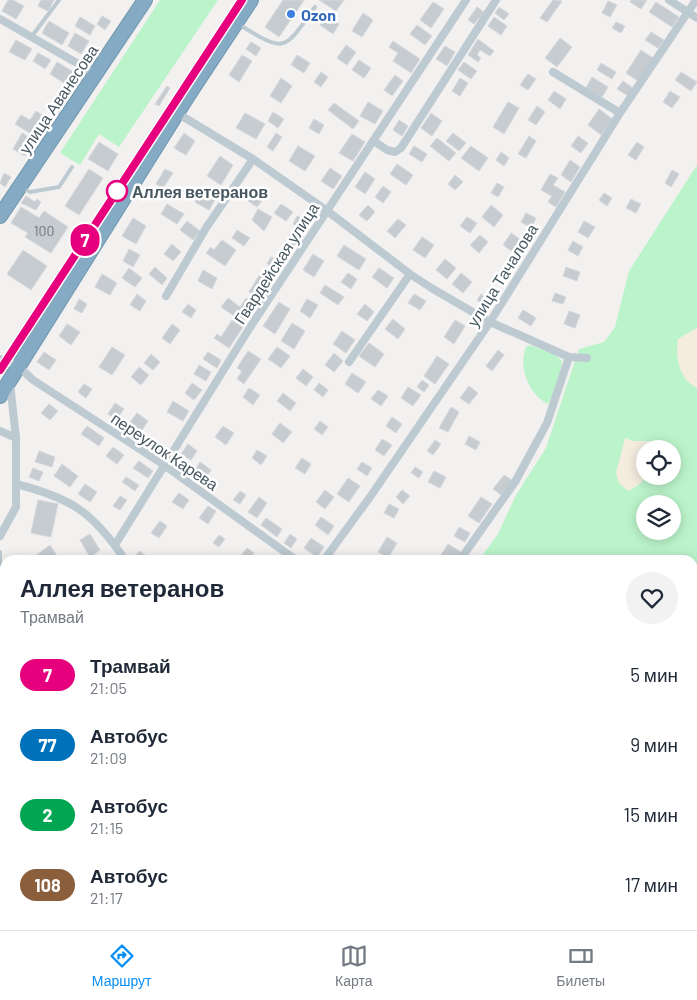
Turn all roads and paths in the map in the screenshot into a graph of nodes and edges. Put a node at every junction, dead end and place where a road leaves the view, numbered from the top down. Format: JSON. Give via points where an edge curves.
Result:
{"nodes":[{"id":1,"x":59,"y":0,"type":"edge"},
{"id":2,"x":145,"y":0,"type":"edge"},
{"id":3,"x":251,"y":0,"type":"edge"},
{"id":4,"x":466,"y":0,"type":"edge"},
{"id":5,"x":496,"y":0,"type":"edge"},
{"id":6,"x":669,"y":0,"type":"edge"},
{"id":7,"x":696,"y":0,"type":"edge"},
{"id":8,"x":315,"y":7,"type":"dead end"},
{"id":9,"x":688,"y":11,"type":"junction"},
{"id":10,"x":697,"y":18,"type":"edge"},
{"id":11,"x":0,"y":19,"type":"edge"},
{"id":12,"x":236,"y":22,"type":"junction"},
{"id":13,"x":32,"y":36,"type":"junction"},
{"id":14,"x":553,"y":72,"type":"dead end"},
{"id":15,"x":96,"y":74,"type":"junction"},
{"id":16,"x":177,"y":113,"type":"junction"},
{"id":17,"x":620,"y":113,"type":"junction"},
{"id":18,"x":374,"y":141,"type":"junction"},
{"id":19,"x":253,"y":159,"type":"junction"},
{"id":20,"x":72,"y":167,"type":"dead end"},
{"id":21,"x":20,"y":186,"type":"junction"},
{"id":22,"x":326,"y":210,"type":"junction"},
{"id":23,"x":0,"y":216,"type":"edge"},
{"id":24,"x":410,"y":274,"type":"junction"},
{"id":25,"x":166,"y":296,"type":"dead end"},
{"id":26,"x":490,"y":322,"type":"junction"},
{"id":27,"x":569,"y":357,"type":"junction"},
{"id":28,"x":587,"y":358,"type":"dead end"},
{"id":29,"x":0,"y":359,"type":"edge"},
{"id":30,"x":349,"y":362,"type":"dead end"},
{"id":31,"x":18,"y":366,"type":"junction"},
{"id":32,"x":9,"y":381,"type":"junction"},
{"id":33,"x":0,"y":396,"type":"edge"},
{"id":34,"x":0,"y":431,"type":"edge"},
{"id":35,"x":16,"y":438,"type":"junction"},
{"id":36,"x":164,"y":465,"type":"junction"},
{"id":37,"x":16,"y":484,"type":"junction"},
{"id":38,"x":0,"y":536,"type":"edge"},
{"id":39,"x":115,"y":545,"type":"junction"},
{"id":40,"x":122,"y":555,"type":"edge"},
{"id":41,"x":289,"y":555,"type":"edge"},
{"id":42,"x":328,"y":555,"type":"edge"},
{"id":43,"x":464,"y":555,"type":"edge"}],
"edges":[{"from":1,"to":13,"type":"lane"},
{"from":2,"to":15,"type":"highway","name":"улица Аванесова"},
{"from":3,"to":12,"type":"highway"},
{"from":4,"to":18,"type":"street","name":"Гвардейская улица"},
{"from":5,"to":18,"type":"street","via":[[401,148],[395,152],[387,150]]},
{"from":6,"to":9,"type":"street"},
{"from":7,"to":9,"type":"street","name":"улица Тачалова"},
{"from":8,"to":12,"type":"lane","via":[[293,38],[279,45],[271,44]]},
{"from":9,"to":10,"type":"street"},
{"from":9,"to":17,"type":"street","name":"улица Тачалова"},
{"from":11,"to":13,"type":"street"},
{"from":12,"to":16,"type":"highway"},
{"from":13,"to":15,"type":"street"},
{"from":14,"to":17,"type":"street"},
{"from":15,"to":21,"type":"highway","name":"улица Аванесова"},
{"from":16,"to":19,"type":"street"},
{"from":16,"to":31,"type":"highway"},
{"from":17,"to":26,"type":"street","name":"улица Тачалова"},
{"from":18,"to":22,"type":"street","name":"Гвардейская улица"},
{"from":19,"to":22,"type":"street"},
{"from":19,"to":25,"type":"street","via":[[206,228]]},
{"from":20,"to":21,"type":"lane","via":[[59,187],[30,192]]},
{"from":21,"to":23,"type":"highway","name":"улица Аванесова"},
{"from":22,"to":24,"type":"street"},
{"from":22,"to":36,"type":"street","name":"Гвардейская улица"},
{"from":24,"to":26,"type":"street"},
{"from":24,"to":30,"type":"street"},
{"from":26,"to":27,"type":"street"},
{"from":26,"to":42,"type":"street","name":"улица Тачалова"},
{"from":27,"to":28,"type":"street"},
{"from":27,"to":43,"type":"street","via":[[547,423],[515,482]]},
{"from":29,"to":31,"type":"street","name":"переулок Карева"},
{"from":31,"to":32,"type":"highway"},
{"from":31,"to":36,"type":"street","name":"переулок Карева","via":[[33,380]]},
{"from":32,"to":33,"type":"highway"},
{"from":32,"to":35,"type":"street"},
{"from":34,"to":35,"type":"street"},
{"from":35,"to":37,"type":"street"},
{"from":36,"to":39,"type":"street","name":"Гвардейская улица"},
{"from":36,"to":41,"type":"street","name":"переулок Карева"},
{"from":37,"to":38,"type":"street","via":[[16,507]]},
{"from":37,"to":39,"type":"street","via":[[62,498],[92,518]]},
{"from":39,"to":40,"type":"street"}]}
